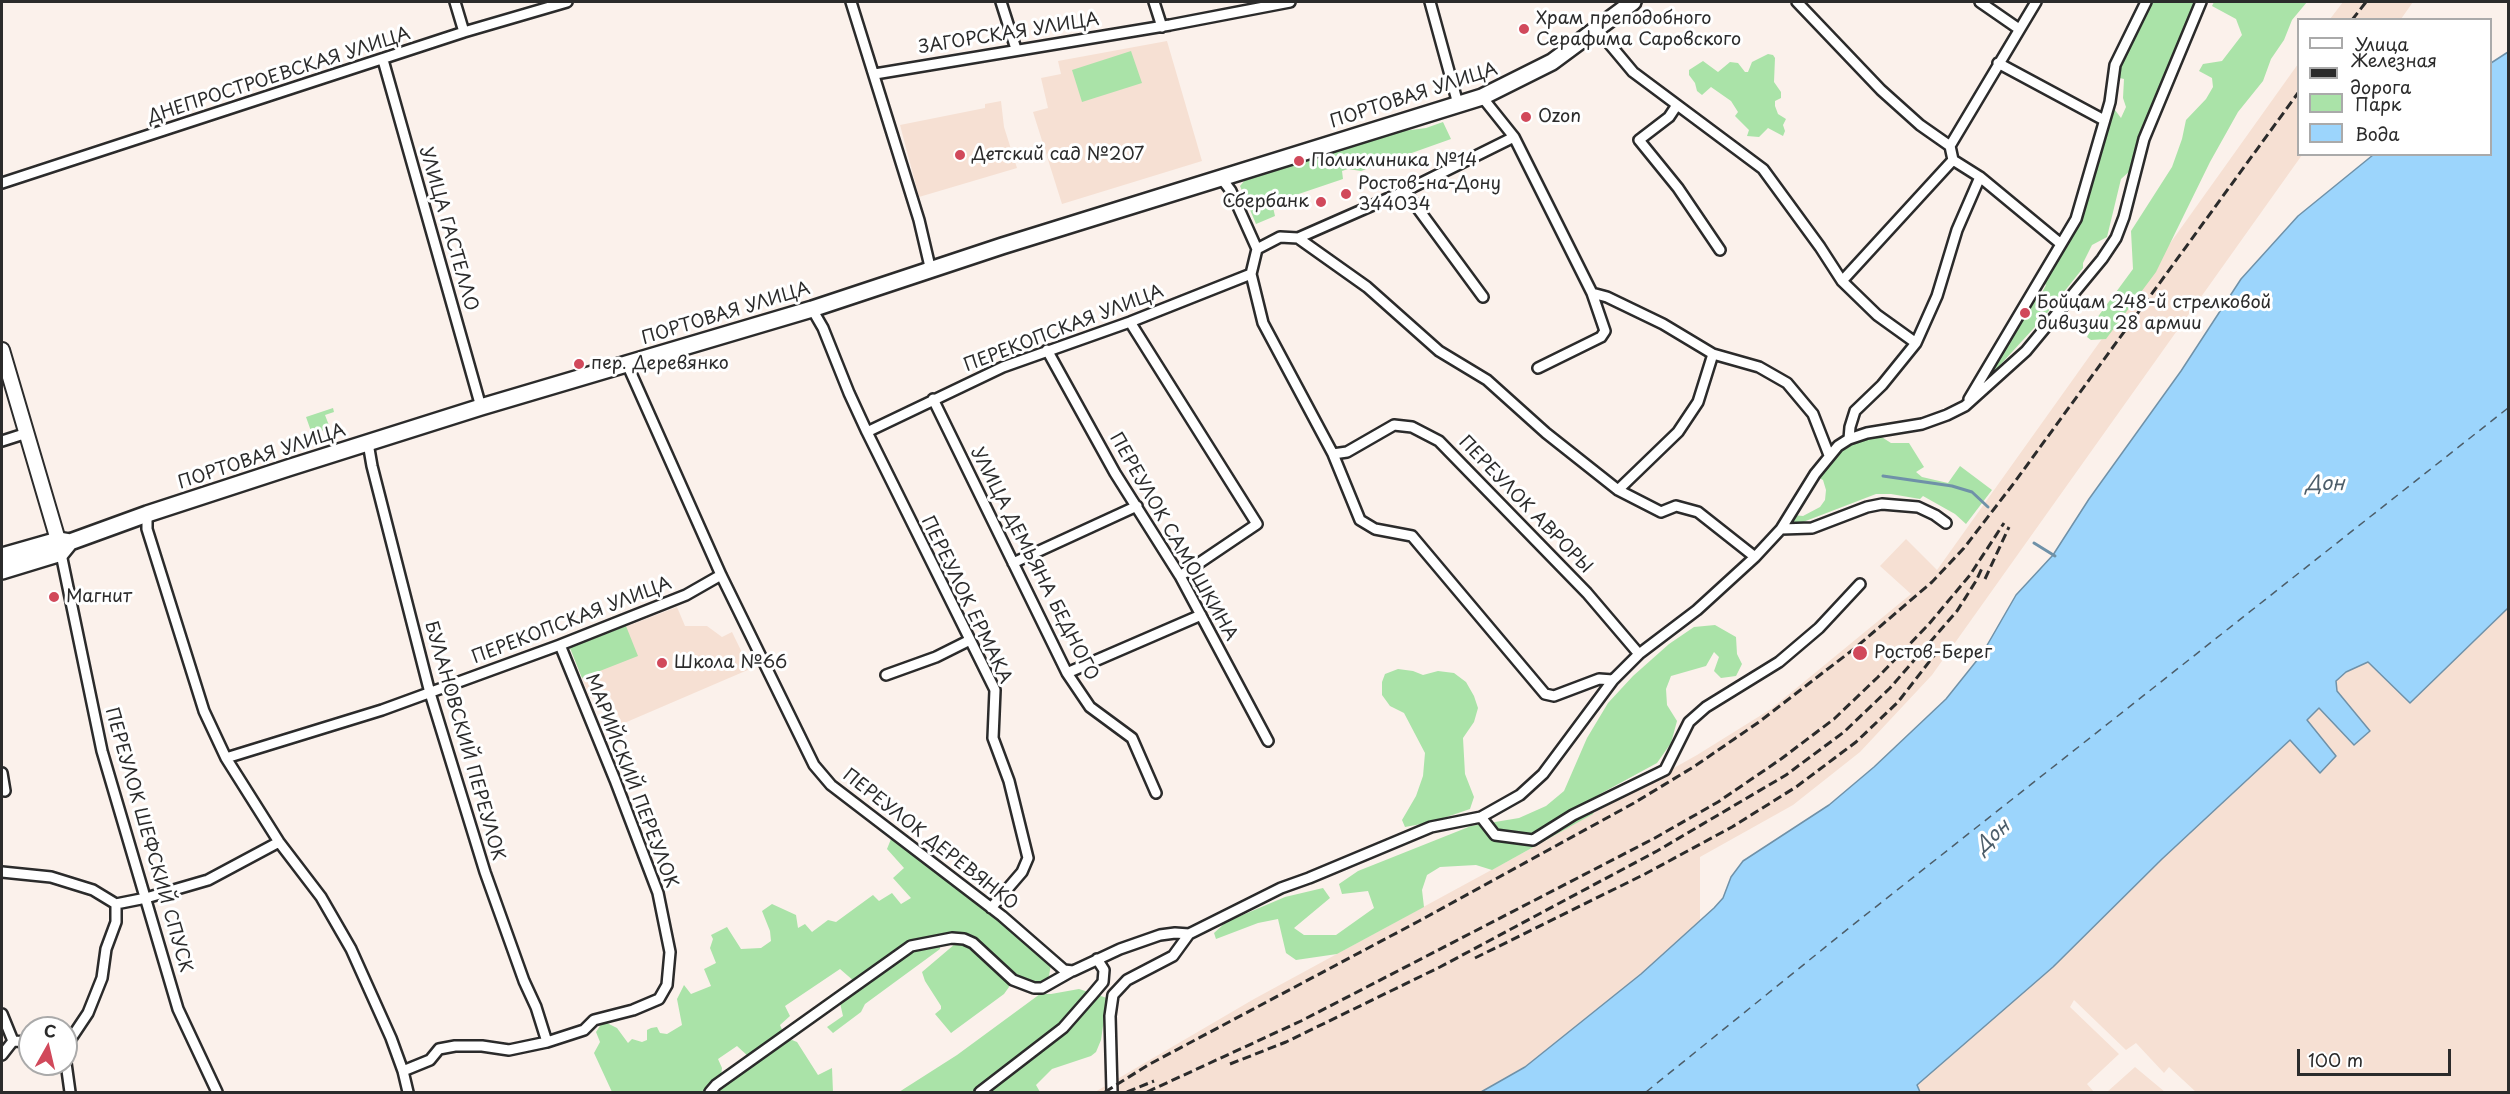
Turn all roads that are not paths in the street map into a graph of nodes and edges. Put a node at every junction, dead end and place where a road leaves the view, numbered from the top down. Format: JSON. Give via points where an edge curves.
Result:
{"nodes":[{"id":1,"x":455,"y":2,"type":"edge"},
{"id":2,"x":567,"y":2,"type":"edge"},
{"id":3,"x":851,"y":2,"type":"edge"},
{"id":4,"x":1001,"y":2,"type":"edge"},
{"id":5,"x":1154,"y":2,"type":"edge"},
{"id":6,"x":1290,"y":2,"type":"edge"},
{"id":7,"x":1430,"y":2,"type":"edge"},
{"id":8,"x":1633,"y":2,"type":"edge"},
{"id":9,"x":1797,"y":2,"type":"edge"},
{"id":10,"x":1980,"y":2,"type":"edge"},
{"id":11,"x":2036,"y":2,"type":"edge"},
{"id":12,"x":2146,"y":2,"type":"edge"},
{"id":13,"x":2201,"y":2,"type":"edge"},
{"id":14,"x":1233,"y":6,"type":"edge"},
{"id":15,"x":1162,"y":27,"type":"junction"},
{"id":16,"x":1597,"y":29,"type":"junction"},
{"id":17,"x":2019,"y":29,"type":"junction"},
{"id":18,"x":464,"y":32,"type":"junction"},
{"id":19,"x":1016,"y":49,"type":"junction"},
{"id":20,"x":383,"y":60,"type":"junction"},
{"id":21,"x":1998,"y":63,"type":"junction"},
{"id":22,"x":875,"y":74,"type":"junction"},
{"id":23,"x":1482,"y":97,"type":"junction"},
{"id":24,"x":1458,"y":104,"type":"junction"},
{"id":25,"x":1677,"y":105,"type":"junction"},
{"id":26,"x":2104,"y":120,"type":"junction"},
{"id":27,"x":1514,"y":137,"type":"junction"},
{"id":28,"x":1950,"y":146,"type":"junction"},
{"id":29,"x":1953,"y":160,"type":"junction"},
{"id":30,"x":1980,"y":177,"type":"junction"},
{"id":31,"x":1222,"y":178,"type":"junction"},
{"id":32,"x":2,"y":183,"type":"edge"},
{"id":33,"x":1405,"y":191,"type":"junction"},
{"id":34,"x":1298,"y":238,"type":"junction"},
{"id":35,"x":2061,"y":244,"type":"junction"},
{"id":36,"x":1257,"y":249,"type":"junction"},
{"id":37,"x":1720,"y":250,"type":"dead end"},
{"id":38,"x":931,"y":271,"type":"junction"},
{"id":39,"x":1251,"y":274,"type":"junction"},
{"id":40,"x":1842,"y":281,"type":"junction"},
{"id":41,"x":1592,"y":293,"type":"junction"},
{"id":42,"x":1483,"y":297,"type":"dead end"},
{"id":43,"x":812,"y":309,"type":"junction"},
{"id":44,"x":1130,"y":322,"type":"junction"},
{"id":45,"x":1916,"y":343,"type":"junction"},
{"id":46,"x":2,"y":350,"type":"edge"},
{"id":47,"x":1047,"y":350,"type":"junction"},
{"id":48,"x":1713,"y":354,"type":"junction"},
{"id":49,"x":627,"y":364,"type":"junction"},
{"id":50,"x":1538,"y":368,"type":"dead end"},
{"id":51,"x":933,"y":399,"type":"junction"},
{"id":52,"x":1965,"y":406,"type":"junction"},
{"id":53,"x":481,"y":407,"type":"junction"},
{"id":54,"x":867,"y":432,"type":"junction"},
{"id":55,"x":27,"y":433,"type":"junction"},
{"id":56,"x":1849,"y":438,"type":"junction"},
{"id":57,"x":2,"y":441,"type":"edge"},
{"id":58,"x":368,"y":443,"type":"junction"},
{"id":59,"x":1333,"y":454,"type":"junction"},
{"id":60,"x":1828,"y":455,"type":"junction"},
{"id":61,"x":1618,"y":490,"type":"junction"},
{"id":62,"x":1137,"y":506,"type":"junction"},
{"id":63,"x":147,"y":514,"type":"junction"},
{"id":64,"x":1946,"y":523,"type":"dead end"},
{"id":65,"x":1781,"y":529,"type":"junction"},
{"id":66,"x":63,"y":545,"type":"junction"},
{"id":67,"x":2,"y":555,"type":"edge"},
{"id":68,"x":1755,"y":557,"type":"junction"},
{"id":69,"x":1013,"y":563,"type":"junction"},
{"id":70,"x":2,"y":571,"type":"edge"},
{"id":71,"x":721,"y":575,"type":"junction"},
{"id":72,"x":1180,"y":576,"type":"junction"},
{"id":73,"x":1860,"y":584,"type":"dead end"},
{"id":74,"x":1202,"y":615,"type":"junction"},
{"id":75,"x":970,"y":640,"type":"junction"},
{"id":76,"x":560,"y":645,"type":"junction"},
{"id":77,"x":1639,"y":654,"type":"junction"},
{"id":78,"x":1067,"y":673,"type":"junction"},
{"id":79,"x":886,"y":675,"type":"dead end"},
{"id":80,"x":1613,"y":680,"type":"junction"},
{"id":81,"x":430,"y":693,"type":"junction"},
{"id":82,"x":1268,"y":741,"type":"dead end"},
{"id":83,"x":226,"y":758,"type":"junction"},
{"id":84,"x":2,"y":773,"type":"edge"},
{"id":85,"x":5,"y":790,"type":"dead end"},
{"id":86,"x":1156,"y":793,"type":"dead end"},
{"id":87,"x":1481,"y":817,"type":"junction"},
{"id":88,"x":279,"y":842,"type":"junction"},
{"id":89,"x":2,"y":872,"type":"edge"},
{"id":90,"x":146,"y":898,"type":"junction"},
{"id":91,"x":116,"y":904,"type":"junction"},
{"id":92,"x":991,"y":908,"type":"junction"},
{"id":93,"x":1189,"y":934,"type":"junction"},
{"id":94,"x":1097,"y":960,"type":"junction"},
{"id":95,"x":1068,"y":970,"type":"junction"},
{"id":96,"x":2,"y":1014,"type":"edge"},
{"id":97,"x":78,"y":1028,"type":"edge"},
{"id":98,"x":12,"y":1041,"type":"junction"},
{"id":99,"x":18,"y":1041,"type":"edge"},
{"id":100,"x":547,"y":1042,"type":"junction"},
{"id":101,"x":2,"y":1055,"type":"edge"},
{"id":102,"x":403,"y":1071,"type":"junction"},
{"id":103,"x":68,"y":1076,"type":"edge"},
{"id":104,"x":70,"y":1092,"type":"edge"},
{"id":105,"x":217,"y":1092,"type":"edge"},
{"id":106,"x":408,"y":1092,"type":"edge"},
{"id":107,"x":710,"y":1092,"type":"edge"},
{"id":108,"x":980,"y":1092,"type":"edge"},
{"id":109,"x":1112,"y":1092,"type":"edge"}],
"edges":[{"from":1,"to":18,"type":"street"},
{"from":2,"to":18,"type":"street","name":"ДНЕПРОСТРОЕВСКАЯ УЛИЦА"},
{"from":3,"to":22,"type":"street"},
{"from":4,"to":19,"type":"street"},
{"from":5,"to":15,"type":"street"},
{"from":6,"to":14,"type":"street","name":"ЗАГОРСКАЯ УЛИЦА"},
{"from":7,"to":24,"type":"street"},
{"from":8,"to":16,"type":"main road","name":"ПОРТОВАЯ УЛИЦА"},
{"from":9,"to":28,"type":"street","via":[[1881,90]]},
{"from":10,"to":17,"type":"street"},
{"from":11,"to":17,"type":"street"},
{"from":12,"to":26,"type":"street","via":[[2115,65]]},
{"from":13,"to":52,"type":"street","via":[[2144,139],[2116,238],[2026,351]]},
{"from":14,"to":15,"type":"street","name":"ЗАГОРСКАЯ УЛИЦА"},
{"from":15,"to":19,"type":"street","name":"ЗАГОРСКАЯ УЛИЦА"},
{"from":16,"to":23,"type":"main road","name":"ПОРТОВАЯ УЛИЦА","via":[[1552,62]]},
{"from":16,"to":25,"type":"street","via":[[1633,72]]},
{"from":17,"to":21,"type":"street"},
{"from":18,"to":20,"type":"street","name":"ДНЕПРОСТРОЕВСКАЯ УЛИЦА"},
{"from":19,"to":22,"type":"street","name":"ЗАГОРСКАЯ УЛИЦА"},
{"from":20,"to":32,"type":"street","name":"ДНЕПРОСТРОЕВСКАЯ УЛИЦА"},
{"from":20,"to":53,"type":"street","name":"УЛИЦА ГАСТЕЛЛО"},
{"from":21,"to":26,"type":"street"},
{"from":21,"to":28,"type":"street"},
{"from":22,"to":38,"type":"street"},
{"from":23,"to":24,"type":"main road","name":"ПОРТОВАЯ УЛИЦА"},
{"from":23,"to":27,"type":"street"},
{"from":24,"to":31,"type":"main road","name":"ПОРТОВАЯ УЛИЦА"},
{"from":25,"to":37,"type":"street","via":[[1669,117],[1639,140]]},
{"from":25,"to":40,"type":"street","via":[[1763,169]]},
{"from":26,"to":35,"type":"street","via":[[2080,208]]},
{"from":27,"to":33,"type":"street"},
{"from":27,"to":41,"type":"street"},
{"from":28,"to":29,"type":"street"},
{"from":29,"to":30,"type":"street"},
{"from":29,"to":40,"type":"street"},
{"from":30,"to":35,"type":"street"},
{"from":30,"to":45,"type":"street"},
{"from":31,"to":36,"type":"street"},
{"from":31,"to":38,"type":"main road","name":"ПОРТОВАЯ УЛИЦА"},
{"from":33,"to":34,"type":"street"},
{"from":33,"to":42,"type":"street"},
{"from":34,"to":36,"type":"street","via":[[1280,237]]},
{"from":34,"to":61,"type":"street","via":[[1367,287],[1439,351],[1487,380]]},
{"from":35,"to":52,"type":"street"},
{"from":36,"to":39,"type":"street"},
{"from":38,"to":43,"type":"main road","name":"ПОРТОВАЯ УЛИЦА"},
{"from":39,"to":44,"type":"street","name":"ПЕРЕКОПСКАЯ УЛИЦА"},
{"from":39,"to":59,"type":"street","via":[[1263,323]]},
{"from":40,"to":45,"type":"street","via":[[1877,315]]},
{"from":41,"to":48,"type":"street","via":[[1663,324]]},
{"from":41,"to":50,"type":"street","via":[[1605,331]]},
{"from":43,"to":49,"type":"main road","name":"ПОРТОВАЯ УЛИЦА"},
{"from":43,"to":54,"type":"street","name":"ПЕРЕУЛОК ЕРМАКА"},
{"from":44,"to":47,"type":"street","name":"ПЕРЕКОПСКАЯ УЛИЦА"},
{"from":44,"to":72,"type":"street","via":[[1257,524]]},
{"from":45,"to":56,"type":"street","via":[[1855,411]]},
{"from":46,"to":55,"type":"street"},
{"from":47,"to":51,"type":"street","name":"ПЕРЕКОПСКАЯ УЛИЦА"},
{"from":47,"to":62,"type":"street","name":"ПЕРЕУЛОК САМОШКИНА"},
{"from":48,"to":60,"type":"street","via":[[1759,367],[1787,382],[1813,414]]},
{"from":48,"to":61,"type":"street","via":[[1698,402],[1678,432]]},
{"from":49,"to":53,"type":"main road","name":"ПОРТОВАЯ УЛИЦА"},
{"from":49,"to":71,"type":"street","name":"ПЕРЕУЛОК ДЕРЕВЯНКО"},
{"from":51,"to":54,"type":"street","name":"ПЕРЕКОПСКАЯ УЛИЦА"},
{"from":51,"to":69,"type":"street","name":"УЛИЦА ДЕМЬЯНА БЕДНОГО"},
{"from":52,"to":56,"type":"street","via":[[1922,424]]},
{"from":53,"to":58,"type":"main road","name":"ПОРТОВАЯ УЛИЦА"},
{"from":54,"to":75,"type":"street","name":"ПЕРЕУЛОК ЕРМАКА"},
{"from":55,"to":57,"type":"street"},
{"from":55,"to":66,"type":"street"},
{"from":56,"to":60,"type":"street"},
{"from":58,"to":63,"type":"main road","name":"ПОРТОВАЯ УЛИЦА"},
{"from":58,"to":81,"type":"street","name":"БУЛАНОВСКИЙ ПЕРЕУЛОК"},
{"from":59,"to":77,"type":"street","name":"ПЕРЕУЛОК АВРОРЫ","via":[[1347,452],[1394,425],[1412,427],[1439,441],[1587,592]]},
{"from":59,"to":80,"type":"street","via":[[1360,520],[1375,529],[1412,536],[1545,694],[1554,696],[1599,679]]},
{"from":60,"to":65,"type":"street"},
{"from":61,"to":68,"type":"street","via":[[1661,512],[1677,506],[1698,512]]},
{"from":62,"to":69,"type":"street"},
{"from":62,"to":72,"type":"street","name":"ПЕРЕУЛОК САМОШКИНА"},
{"from":63,"to":66,"type":"main road","name":"ПОРТОВАЯ УЛИЦА"},
{"from":63,"to":83,"type":"street","via":[[147,529],[204,711]]},
{"from":64,"to":65,"type":"street","via":[[1918,507],[1882,504],[1812,528]]},
{"from":65,"to":68,"type":"street"},
{"from":66,"to":67,"type":"main road","name":"ПОРТОВАЯ УЛИЦА"},
{"from":66,"to":70,"type":"main road","name":"ПОРТОВАЯ УЛИЦА"},
{"from":66,"to":90,"type":"street","name":"ПЕРЕУЛОК ШЕФСКИЙ СПУСК","via":[[102,751]]},
{"from":68,"to":77,"type":"street","via":[[1697,610]]},
{"from":69,"to":78,"type":"street","name":"УЛИЦА ДЕМЬЯНА БЕДНОГО"},
{"from":71,"to":76,"type":"street","name":"ПЕРЕКОПСКАЯ УЛИЦА","via":[[686,595]]},
{"from":71,"to":92,"type":"street","name":"ПЕРЕУЛОК ДЕРЕВЯНКО","via":[[814,765],[831,785]]},
{"from":72,"to":74,"type":"street","name":"ПЕРЕУЛОК САМОШКИНА"},
{"from":73,"to":87,"type":"street","via":[[1819,628],[1779,662],[1706,707],[1689,722],[1665,770],[1573,815],[1533,840],[1495,835]]},
{"from":74,"to":78,"type":"street"},
{"from":74,"to":82,"type":"street","name":"ПЕРЕУЛОК САМОШКИНА"},
{"from":75,"to":79,"type":"street"},
{"from":75,"to":92,"type":"street","name":"ПЕРЕУЛОК ЕРМАКА","via":[[995,690],[993,738],[1009,781],[1028,858],[1022,872]]},
{"from":76,"to":81,"type":"street","name":"ПЕРЕКОПСКАЯ УЛИЦА"},
{"from":76,"to":100,"type":"street","name":"МАРИЙСКИЙ ПЕРЕУЛОК","via":[[658,892],[670,952],[667,985],[659,999],[594,1020],[584,1030]]},
{"from":77,"to":80,"type":"street"},
{"from":78,"to":86,"type":"street","name":"УЛИЦА ДЕМЬЯНА БЕДНОГО","via":[[1090,707],[1132,738]]},
{"from":80,"to":87,"type":"street","via":[[1543,774],[1520,795]]},
{"from":81,"to":83,"type":"street","name":"ПЕРЕКОПСКАЯ УЛИЦА"},
{"from":81,"to":100,"type":"street","name":"БУЛАНОВСКИЙ ПЕРЕУЛОК","via":[[485,872]]},
{"from":83,"to":88,"type":"street"},
{"from":84,"to":85,"type":"street"},
{"from":87,"to":93,"type":"street","via":[[1431,827],[1281,888]]},
{"from":88,"to":90,"type":"street","via":[[208,880]]},
{"from":88,"to":102,"type":"street","via":[[321,897],[351,949]]},
{"from":89,"to":91,"type":"street","via":[[51,877],[93,890]]},
{"from":90,"to":91,"type":"street"},
{"from":90,"to":105,"type":"street","name":"ПЕРЕУЛОК ШЕФСКИЙ СПУСК","via":[[178,1009]]},
{"from":91,"to":97,"type":"street","via":[[116,922],[106,949],[102,978]]},
{"from":92,"to":95,"type":"street","name":"ПЕРЕУЛОК ДЕРЕВЯНКО"},
{"from":93,"to":94,"type":"street","via":[[1160,935]]},
{"from":93,"to":109,"type":"street","via":[[1173,956],[1127,980],[1113,995]]},
{"from":94,"to":95,"type":"street"},
{"from":94,"to":108,"type":"street","via":[[1104,970],[1103,982],[1063,1028]]},
{"from":95,"to":107,"type":"street","via":[[1042,988],[1034,988],[1012,980],[973,942],[952,938],[911,946]]},
{"from":96,"to":98,"type":"street"},
{"from":98,"to":99,"type":"street"},
{"from":98,"to":101,"type":"street"},
{"from":100,"to":102,"type":"street","via":[[509,1050],[482,1046],[439,1049],[430,1060]]},
{"from":102,"to":106,"type":"street"},
{"from":103,"to":104,"type":"street"}]}
